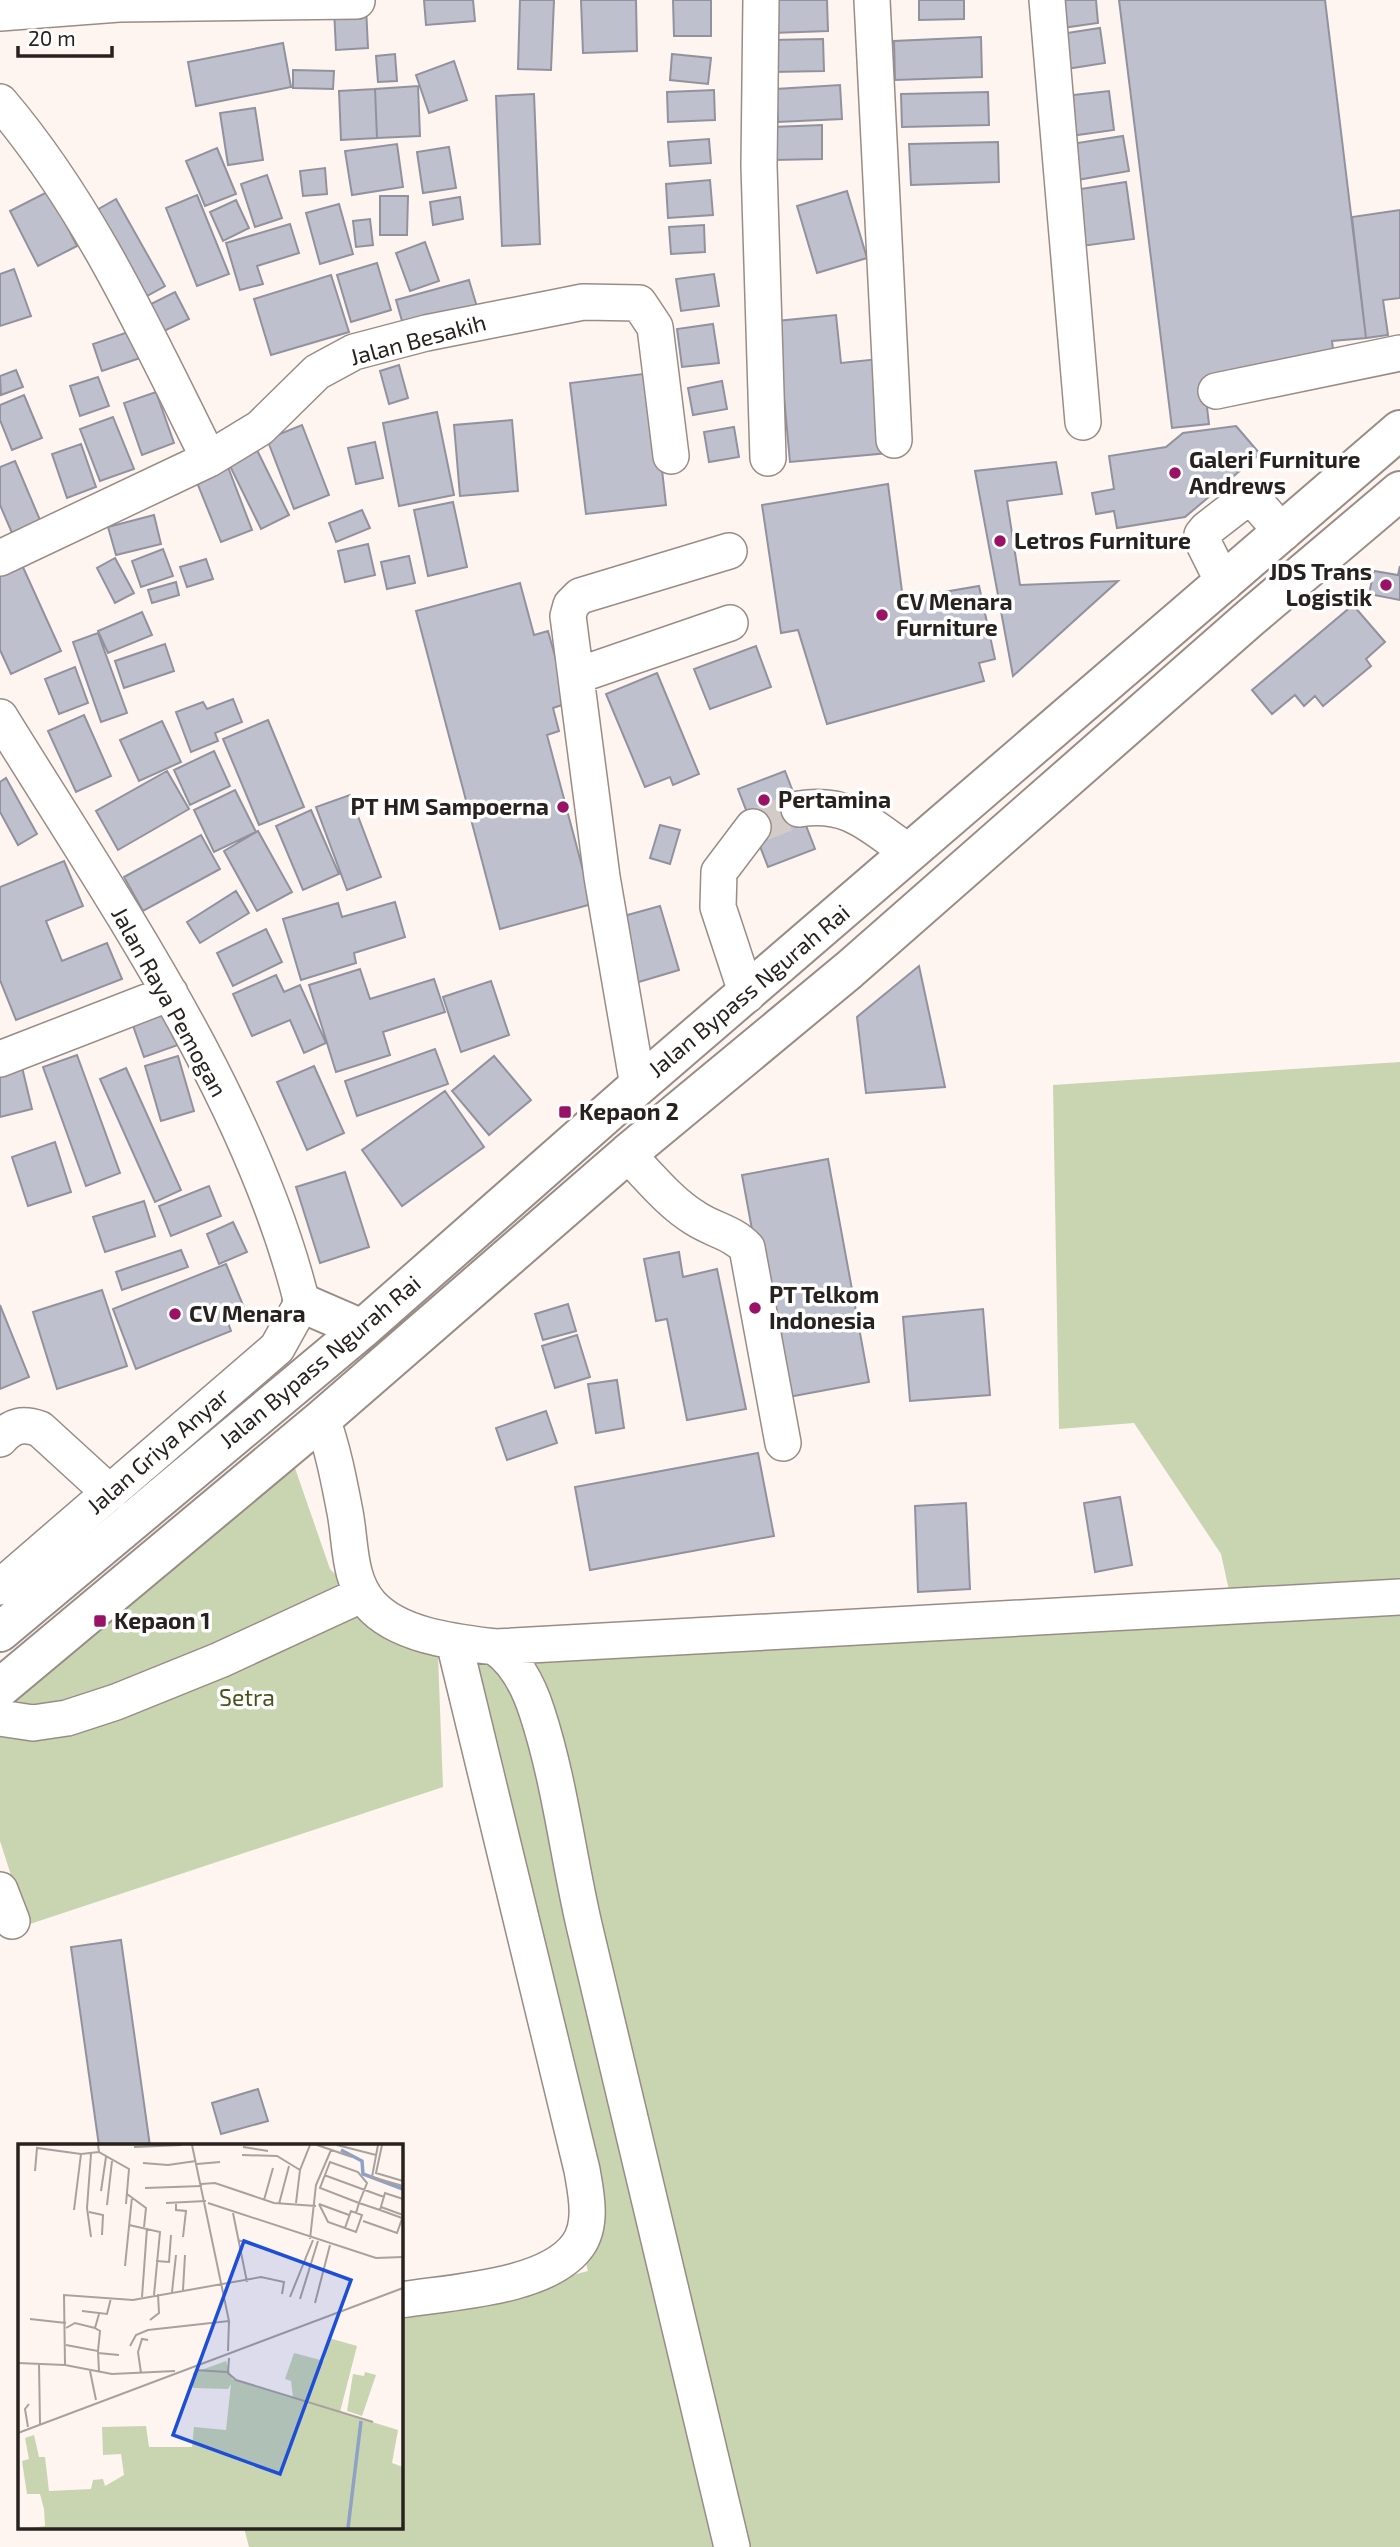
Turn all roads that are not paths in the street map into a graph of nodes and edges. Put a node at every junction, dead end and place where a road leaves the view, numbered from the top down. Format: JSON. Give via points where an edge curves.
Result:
{"nodes":[{"id":1,"x":761,"y":0,"type":"edge"},
{"id":2,"x":873,"y":0,"type":"edge"},
{"id":3,"x":1047,"y":0,"type":"edge"},
{"id":4,"x":357,"y":1,"type":"edge"},
{"id":5,"x":0,"y":13,"type":"edge"},
{"id":6,"x":0,"y":102,"type":"edge"},
{"id":7,"x":1400,"y":353,"type":"edge"},
{"id":8,"x":1216,"y":391,"type":"dead end"},
{"id":9,"x":1083,"y":422,"type":"dead end"},
{"id":10,"x":1400,"y":430,"type":"edge"},
{"id":11,"x":894,"y":440,"type":"dead end"},
{"id":12,"x":671,"y":456,"type":"dead end"},
{"id":13,"x":768,"y":458,"type":"dead end"},
{"id":14,"x":209,"y":459,"type":"junction"},
{"id":15,"x":1400,"y":491,"type":"edge"},
{"id":16,"x":1283,"y":533,"type":"junction"},
{"id":17,"x":729,"y":551,"type":"dead end"},
{"id":18,"x":0,"y":558,"type":"edge"},
{"id":19,"x":1224,"y":583,"type":"junction"},
{"id":20,"x":1250,"y":618,"type":"junction"},
{"id":21,"x":730,"y":623,"type":"dead end"},
{"id":22,"x":576,"y":676,"type":"junction"},
{"id":23,"x":0,"y":717,"type":"edge"},
{"id":24,"x":799,"y":809,"type":"tunnel mouth"},
{"id":25,"x":753,"y":827,"type":"tunnel mouth"},
{"id":26,"x":910,"y":853,"type":"junction"},
{"id":27,"x":170,"y":993,"type":"junction"},
{"id":28,"x":747,"y":995,"type":"junction"},
{"id":29,"x":0,"y":1059,"type":"edge"},
{"id":30,"x":638,"y":1086,"type":"junction"},
{"id":31,"x":627,"y":1154,"type":"junction"},
{"id":32,"x":302,"y":1303,"type":"junction"},
{"id":33,"x":362,"y":1329,"type":"junction"},
{"id":34,"x":322,"y":1419,"type":"junction"},
{"id":35,"x":0,"y":1439,"type":"edge"},
{"id":36,"x":783,"y":1443,"type":"dead end"},
{"id":37,"x":110,"y":1493,"type":"junction"},
{"id":38,"x":0,"y":1587,"type":"edge"},
{"id":39,"x":363,"y":1594,"type":"junction"},
{"id":40,"x":1400,"y":1597,"type":"edge"},
{"id":41,"x":0,"y":1632,"type":"edge"},
{"id":42,"x":454,"y":1642,"type":"junction"},
{"id":43,"x":495,"y":1647,"type":"junction"},
{"id":44,"x":0,"y":1688,"type":"edge"},
{"id":45,"x":0,"y":1718,"type":"edge"},
{"id":46,"x":402,"y":2300,"type":"edge"},
{"id":47,"x":732,"y":2547,"type":"edge"}],
"edges":[{"from":1,"to":13,"type":"street","via":[[759,166]]},
{"from":2,"to":11,"type":"street"},
{"from":3,"to":9,"type":"street"},
{"from":4,"to":5,"type":"street","via":[[119,4]]},
{"from":6,"to":14,"type":"street","via":[[53,172],[87,228]]},
{"from":7,"to":8,"type":"street"},
{"from":10,"to":16,"type":"highway","name":"Jalan Bypass Ngurah Rai"},
{"from":12,"to":14,"type":"street","name":"Jalan Besakih","via":[[655,327],[639,303],[583,302],[426,332],[355,352],[317,372],[260,428]]},
{"from":14,"to":18,"type":"street","name":"Jalan Besakih"},
{"from":15,"to":20,"type":"highway","name":"Jalan Bypass Ngurah Rai"},
{"from":16,"to":19,"type":"highway","name":"Jalan Bypass Ngurah Rai"},
{"from":16,"to":19,"type":"street","via":[[1247,498],[1207,529],[1203,542]]},
{"from":17,"to":22,"type":"street","via":[[580,596],[568,616]]},
{"from":19,"to":20,"type":"highway"},
{"from":19,"to":26,"type":"highway","name":"Jalan Bypass Ngurah Rai"},
{"from":20,"to":31,"type":"highway","name":"Jalan Bypass Ngurah Rai","via":[[849,970]]},
{"from":21,"to":22,"type":"street"},
{"from":22,"to":30,"type":"street","via":[[602,877]]},
{"from":23,"to":27,"type":"street","name":"Jalan Raya Pemogan"},
{"from":24,"to":26,"type":"street","via":[[825,805],[849,812]]},
{"from":25,"to":28,"type":"street","via":[[719,872],[718,907]]},
{"from":26,"to":28,"type":"highway","name":"Jalan Bypass Ngurah Rai"},
{"from":27,"to":29,"type":"street"},
{"from":27,"to":32,"type":"street","name":"Jalan Raya Pemogan","via":[[236,1124],[290,1256]]},
{"from":28,"to":30,"type":"highway","name":"Jalan Bypass Ngurah Rai"},
{"from":30,"to":33,"type":"highway","name":"Jalan Bypass Ngurah Rai"},
{"from":31,"to":34,"type":"highway","name":"Jalan Bypass Ngurah Rai"},
{"from":31,"to":36,"type":"street","via":[[674,1203],[736,1237],[747,1248]]},
{"from":32,"to":33,"type":"highway"},
{"from":32,"to":37,"type":"street","name":"Jalan Griya Anyar","via":[[277,1348]]},
{"from":33,"to":41,"type":"highway","name":"Jalan Bypass Ngurah Rai"},
{"from":34,"to":39,"type":"street"},
{"from":34,"to":44,"type":"highway","name":"Jalan Bypass Ngurah Rai"},
{"from":35,"to":37,"type":"street","via":[[14,1426],[40,1429]]},
{"from":37,"to":38,"type":"street","name":"Jalan Griya Anyar"},
{"from":39,"to":42,"type":"street","via":[[379,1613]]},
{"from":39,"to":45,"type":"street","via":[[116,1702],[33,1723]]},
{"from":40,"to":43,"type":"street"},
{"from":42,"to":43,"type":"street"},
{"from":42,"to":46,"type":"street","via":[[582,2170],[586,2218],[579,2244],[557,2265],[535,2275]]},
{"from":43,"to":47,"type":"street","via":[[518,1669],[529,1691],[552,1765],[584,1928]]}]}
